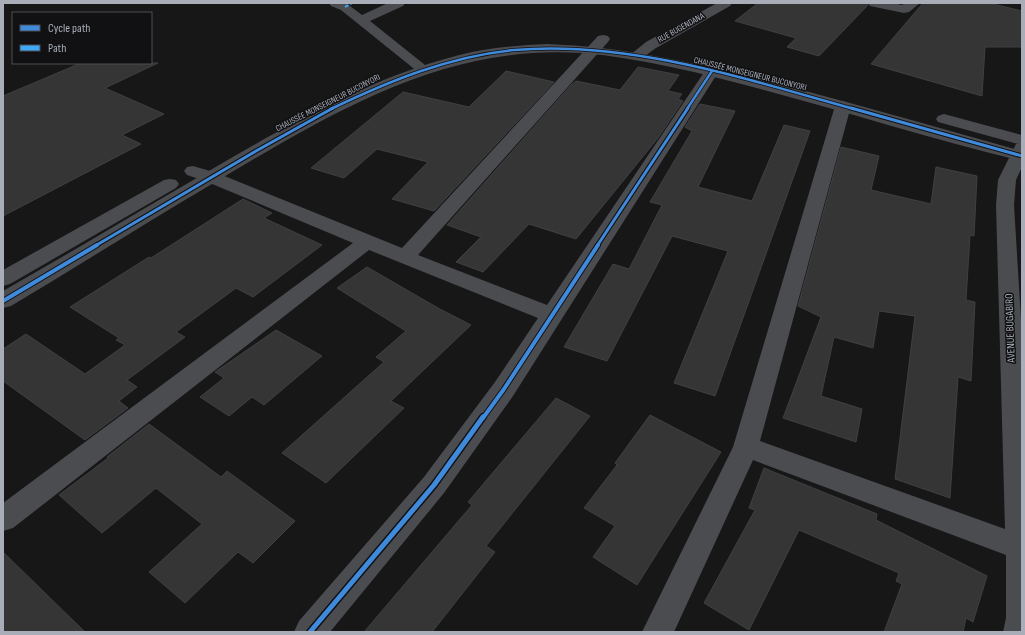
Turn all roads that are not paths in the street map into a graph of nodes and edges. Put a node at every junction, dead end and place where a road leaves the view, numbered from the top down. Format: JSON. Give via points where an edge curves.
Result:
{"nodes":[{"id":1,"x":335,"y":3,"type":"edge"},
{"id":2,"x":399,"y":3,"type":"edge"},
{"id":3,"x":726,"y":3,"type":"edge"},
{"id":4,"x":874,"y":3,"type":"edge"},
{"id":5,"x":914,"y":3,"type":"edge"},
{"id":6,"x":361,"y":20,"type":"junction"},
{"id":7,"x":597,"y":44,"type":"junction"},
{"id":8,"x":651,"y":45,"type":"junction"},
{"id":9,"x":637,"y":56,"type":"junction"},
{"id":10,"x":418,"y":64,"type":"junction"},
{"id":11,"x":712,"y":71,"type":"junction"},
{"id":12,"x":844,"y":106,"type":"junction"},
{"id":13,"x":1021,"y":150,"type":"edge"},
{"id":14,"x":202,"y":174,"type":"junction"},
{"id":15,"x":367,"y":242,"type":"junction"},
{"id":16,"x":404,"y":257,"type":"junction"},
{"id":17,"x":3,"y":279,"type":"edge"},
{"id":18,"x":3,"y":301,"type":"edge"},
{"id":19,"x":551,"y":315,"type":"junction"},
{"id":20,"x":1017,"y":378,"type":"edge"},
{"id":21,"x":746,"y":447,"type":"junction"},
{"id":22,"x":3,"y":519,"type":"edge"},
{"id":23,"x":1020,"y":547,"type":"junction"},
{"id":24,"x":310,"y":632,"type":"edge"},
{"id":25,"x":658,"y":632,"type":"edge"},
{"id":26,"x":1019,"y":632,"type":"edge"}],
"edges":[{"from":1,"to":6,"type":"street","via":[[345,7]]},
{"from":2,"to":6,"type":"street"},
{"from":3,"to":8,"type":"street","name":"RUE BUGENDANA"},
{"from":4,"to":5,"type":"street","via":[[904,9]]},
{"from":6,"to":10,"type":"street"},
{"from":7,"to":8,"type":"street","name":"CHAUSSÉE MONSEIGNEUR BUCONYORI"},
{"from":7,"to":9,"type":"street","name":"CHAUSSÉE MONSEIGNEUR BUCONYORI"},
{"from":7,"to":10,"type":"street","name":"CHAUSSÉE MONSEIGNEUR BUCONYORI","via":[[513,50],[453,61]]},
{"from":7,"to":16,"type":"street"},
{"from":8,"to":9,"type":"street","name":"RUE BUGENDANA"},
{"from":8,"to":13,"type":"street","name":"CHAUSSÉE MONSEIGNEUR BUCONYORI","via":[[775,72]]},
{"from":9,"to":11,"type":"street","name":"CHAUSSÉE MONSEIGNEUR BUCONYORI"},
{"from":10,"to":14,"type":"street","name":"CHAUSSÉE MONSEIGNEUR BUCONYORI"},
{"from":11,"to":12,"type":"street","name":"CHAUSSÉE MONSEIGNEUR BUCONYORI"},
{"from":11,"to":19,"type":"street"},
{"from":12,"to":13,"type":"street","name":"CHAUSSÉE MONSEIGNEUR BUCONYORI"},
{"from":12,"to":21,"type":"street"},
{"from":13,"to":20,"type":"street","name":"AVENUE BUGABIRO","via":[[1007,180],[1005,205]]},
{"from":14,"to":15,"type":"street"},
{"from":14,"to":17,"type":"street","name":"CHAUSSÉE MONSEIGNEUR BUCONYORI"},
{"from":14,"to":18,"type":"street","name":"CHAUSSÉE MONSEIGNEUR BUCONYORI"},
{"from":15,"to":16,"type":"street"},
{"from":15,"to":22,"type":"street"},
{"from":16,"to":19,"type":"street"},
{"from":19,"to":24,"type":"street","via":[[504,389],[434,485]]},
{"from":20,"to":23,"type":"street","name":"AVENUE BUGABIRO"},
{"from":21,"to":23,"type":"street"},
{"from":21,"to":25,"type":"street"},
{"from":23,"to":26,"type":"street","name":"AVENUE BUGABIRO"}]}
